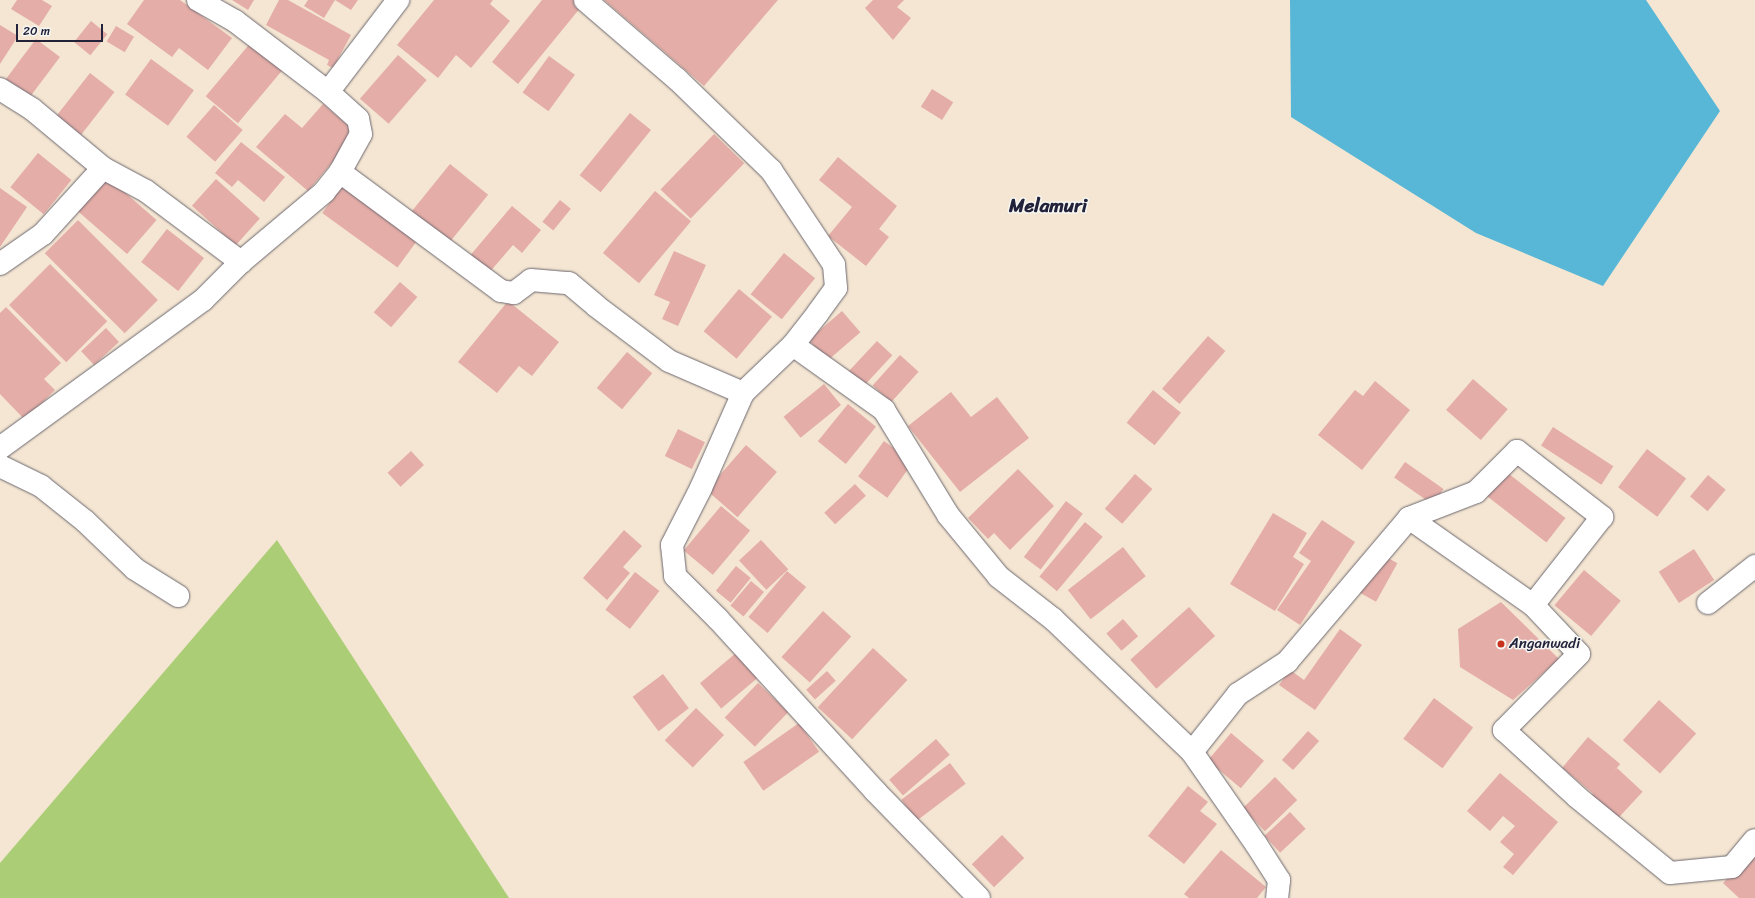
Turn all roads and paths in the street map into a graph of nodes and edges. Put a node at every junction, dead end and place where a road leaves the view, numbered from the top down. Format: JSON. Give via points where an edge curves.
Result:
{"nodes":[{"id":1,"x":198,"y":0,"type":"edge"},
{"id":2,"x":398,"y":0,"type":"edge"},
{"id":3,"x":585,"y":0,"type":"edge"},
{"id":4,"x":0,"y":89,"type":"edge"},
{"id":5,"x":328,"y":92,"type":"junction"},
{"id":6,"x":103,"y":168,"type":"junction"},
{"id":7,"x":340,"y":172,"type":"junction"},
{"id":8,"x":241,"y":262,"type":"junction"},
{"id":9,"x":0,"y":264,"type":"edge"},
{"id":10,"x":793,"y":345,"type":"junction"},
{"id":11,"x":742,"y":393,"type":"junction"},
{"id":12,"x":0,"y":448,"type":"edge"},
{"id":13,"x":0,"y":466,"type":"edge"},
{"id":14,"x":1409,"y":518,"type":"junction"},
{"id":15,"x":1755,"y":566,"type":"edge"},
{"id":16,"x":178,"y":596,"type":"dead end"},
{"id":17,"x":1708,"y":603,"type":"dead end"},
{"id":18,"x":1533,"y":605,"type":"junction"},
{"id":19,"x":1192,"y":752,"type":"junction"},
{"id":20,"x":1755,"y":840,"type":"edge"},
{"id":21,"x":979,"y":898,"type":"edge"},
{"id":22,"x":1277,"y":898,"type":"edge"}],
"edges":[{"from":1,"to":5,"type":"street","via":[[235,21]]},
{"from":2,"to":5,"type":"street"},
{"from":3,"to":10,"type":"street","via":[[677,79],[771,170],[834,265],[836,288]]},
{"from":4,"to":6,"type":"street","via":[[32,109]]},
{"from":5,"to":7,"type":"street","via":[[358,119],[361,134]]},
{"from":6,"to":8,"type":"street","via":[[146,191]]},
{"from":6,"to":9,"type":"street","via":[[43,234]]},
{"from":7,"to":8,"type":"street","via":[[324,192]]},
{"from":7,"to":11,"type":"street","via":[[501,292],[514,293],[531,280],[569,283],[669,361]]},
{"from":8,"to":12,"type":"street","via":[[203,300]]},
{"from":10,"to":11,"type":"street"},
{"from":10,"to":19,"type":"street","via":[[884,410],[948,515],[999,577],[1053,618]]},
{"from":11,"to":21,"type":"street","via":[[701,488],[672,545],[675,576]]},
{"from":13,"to":16,"type":"street","via":[[41,486],[85,521],[135,569]]},
{"from":14,"to":18,"type":"street"},
{"from":14,"to":18,"type":"street","via":[[1476,492],[1517,451],[1602,517]]},
{"from":14,"to":19,"type":"street","via":[[1287,662],[1238,694]]},
{"from":15,"to":17,"type":"street"},
{"from":18,"to":20,"type":"street","via":[[1579,654],[1504,730],[1577,797],[1670,873],[1732,867]]},
{"from":19,"to":22,"type":"street","via":[[1279,880]]}]}
